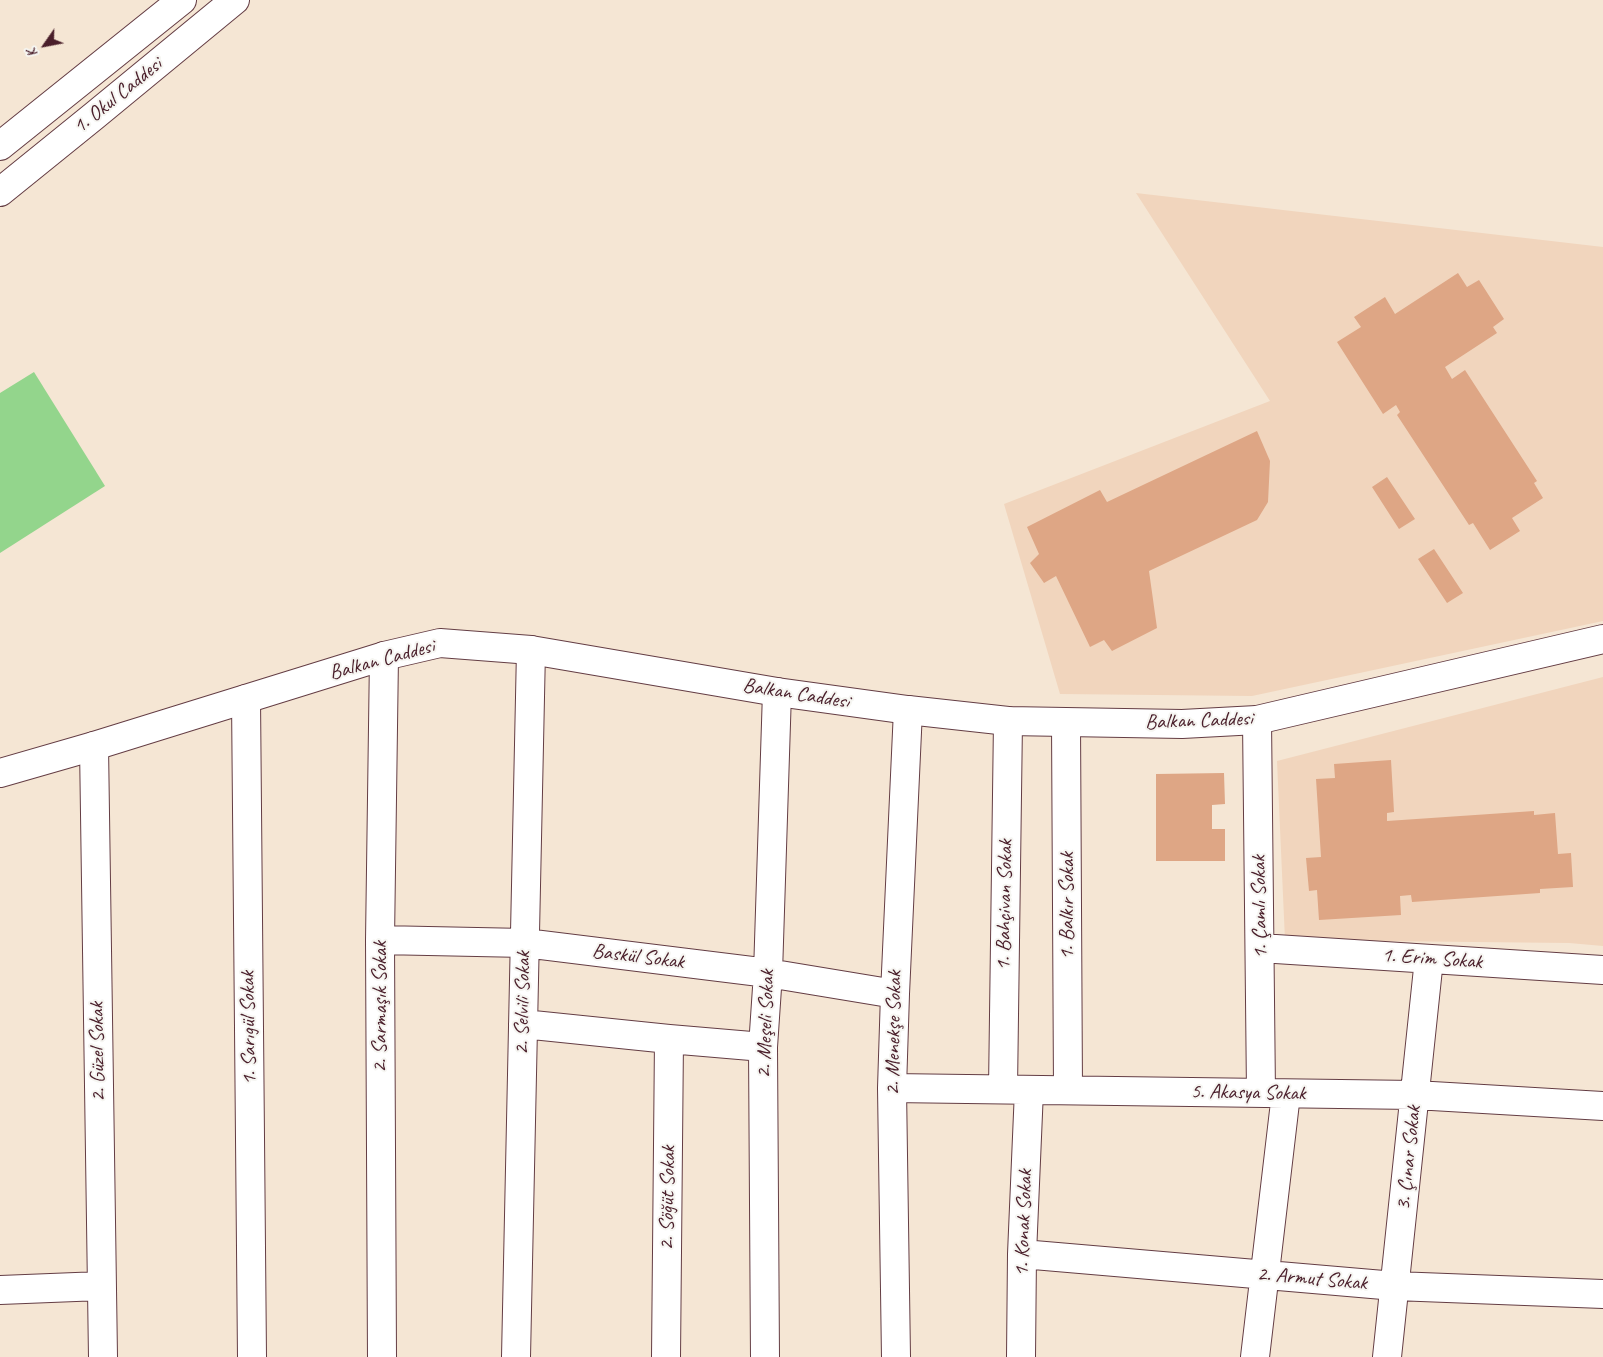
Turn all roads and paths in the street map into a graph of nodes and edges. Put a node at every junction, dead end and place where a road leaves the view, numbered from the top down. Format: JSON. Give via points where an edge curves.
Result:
{"nodes":[{"id":1,"x":182,"y":0,"type":"edge"},
{"id":2,"x":235,"y":0,"type":"edge"},
{"id":3,"x":0,"y":146,"type":"edge"},
{"id":4,"x":0,"y":192,"type":"edge"},
{"id":5,"x":1603,"y":639,"type":"edge"},
{"id":6,"x":531,"y":650,"type":"junction"},
{"id":7,"x":384,"y":656,"type":"junction"},
{"id":8,"x":777,"y":692,"type":"junction"},
{"id":9,"x":246,"y":699,"type":"junction"},
{"id":10,"x":908,"y":710,"type":"junction"},
{"id":11,"x":1258,"y":720,"type":"junction"},
{"id":12,"x":1008,"y":721,"type":"junction"},
{"id":13,"x":1066,"y":723,"type":"junction"},
{"id":14,"x":94,"y":746,"type":"junction"},
{"id":15,"x":0,"y":773,"type":"edge"},
{"id":16,"x":380,"y":940,"type":"junction"},
{"id":17,"x":525,"y":943,"type":"junction"},
{"id":18,"x":1260,"y":948,"type":"junction"},
{"id":19,"x":1429,"y":959,"type":"junction"},
{"id":20,"x":1603,"y":970,"type":"edge"},
{"id":21,"x":768,"y":973,"type":"junction"},
{"id":22,"x":894,"y":994,"type":"junction"},
{"id":23,"x":523,"y":1024,"type":"junction"},
{"id":24,"x":669,"y":1039,"type":"junction"},
{"id":25,"x":763,"y":1047,"type":"junction"},
{"id":26,"x":892,"y":1088,"type":"junction"},
{"id":27,"x":1016,"y":1089,"type":"junction"},
{"id":28,"x":1068,"y":1090,"type":"junction"},
{"id":29,"x":1273,"y":1093,"type":"junction"},
{"id":30,"x":1415,"y":1096,"type":"junction"},
{"id":31,"x":1603,"y":1106,"type":"edge"},
{"id":32,"x":1022,"y":1254,"type":"junction"},
{"id":33,"x":1266,"y":1275,"type":"junction"},
{"id":34,"x":102,"y":1286,"type":"junction"},
{"id":35,"x":1395,"y":1286,"type":"junction"},
{"id":36,"x":0,"y":1290,"type":"edge"},
{"id":37,"x":1603,"y":1294,"type":"edge"},
{"id":38,"x":103,"y":1357,"type":"edge"},
{"id":39,"x":252,"y":1357,"type":"edge"},
{"id":40,"x":382,"y":1357,"type":"edge"},
{"id":41,"x":516,"y":1357,"type":"edge"},
{"id":42,"x":666,"y":1357,"type":"edge"},
{"id":43,"x":764,"y":1357,"type":"edge"},
{"id":44,"x":896,"y":1357,"type":"edge"},
{"id":45,"x":1021,"y":1357,"type":"edge"},
{"id":46,"x":1255,"y":1357,"type":"edge"},
{"id":47,"x":1387,"y":1357,"type":"edge"}],
"edges":[{"from":1,"to":3,"type":"street","name":"1. Okul Caddesi"},
{"from":2,"to":4,"type":"street","name":"1. Okul Caddesi"},
{"from":5,"to":11,"type":"street","name":"Balkan Caddesi"},
{"from":6,"to":7,"type":"street","name":"Balkan Caddesi","via":[[440,643]]},
{"from":6,"to":8,"type":"street","name":"Balkan Caddesi"},
{"from":6,"to":17,"type":"street","name":"2. Selvili Sokak"},
{"from":7,"to":9,"type":"street","name":"Balkan Caddesi"},
{"from":7,"to":16,"type":"street","name":"2. Sarmaşık Sokak"},
{"from":8,"to":10,"type":"street","name":"Balkan Caddesi"},
{"from":8,"to":21,"type":"street","name":"2. Meşeli Sokak"},
{"from":9,"to":14,"type":"street","name":"Balkan Caddesi"},
{"from":9,"to":39,"type":"street","name":"1. Sarıgül Sokak"},
{"from":10,"to":12,"type":"street","name":"Balkan Caddesi"},
{"from":10,"to":22,"type":"street","name":"2. Menekşe Sokak"},
{"from":11,"to":13,"type":"street","name":"Balkan Caddesi","via":[[1182,724]]},
{"from":11,"to":18,"type":"street","name":"1. Çamlı Sokak"},
{"from":12,"to":13,"type":"street","name":"Balkan Caddesi"},
{"from":12,"to":27,"type":"street","name":"1. Bahçivan Sokak"},
{"from":13,"to":28,"type":"street","name":"1. Balkır Sokak"},
{"from":14,"to":15,"type":"street","name":"Balkan Caddesi"},
{"from":14,"to":34,"type":"street","name":"2. Güzel Sokak"},
{"from":16,"to":17,"type":"street","name":"Baskül Sokak"},
{"from":16,"to":40,"type":"street","name":"2. Sarmaşık Sokak"},
{"from":17,"to":21,"type":"street","name":"Baskül Sokak"},
{"from":17,"to":23,"type":"street","name":"2. Selvili Sokak"},
{"from":18,"to":19,"type":"street","name":"1. Erim Sokak"},
{"from":18,"to":29,"type":"street","name":"1. Çamlı Sokak"},
{"from":19,"to":20,"type":"street","name":"1. Erim Sokak"},
{"from":19,"to":30,"type":"street","name":"3. Çınar Sokak"},
{"from":21,"to":22,"type":"street","name":"Baskül Sokak"},
{"from":21,"to":25,"type":"street","name":"2. Meşeli Sokak"},
{"from":22,"to":26,"type":"street","name":"2. Menekşe Sokak"},
{"from":23,"to":24,"type":"street"},
{"from":23,"to":41,"type":"street","name":"2. Selvili Sokak"},
{"from":24,"to":25,"type":"street"},
{"from":24,"to":42,"type":"street","name":"2. Söğüt Sokak"},
{"from":25,"to":43,"type":"street","name":"2. Meşeli Sokak"},
{"from":26,"to":27,"type":"street","name":"5. Akasya Sokak"},
{"from":26,"to":44,"type":"street","name":"2. Menekşe Sokak"},
{"from":27,"to":28,"type":"street","name":"5. Akasya Sokak"},
{"from":27,"to":32,"type":"street","name":"1. Konak Sokak"},
{"from":28,"to":29,"type":"street","name":"5. Akasya Sokak"},
{"from":29,"to":30,"type":"street","name":"5. Akasya Sokak"},
{"from":29,"to":33,"type":"street","name":"1. Çamlı Sokak"},
{"from":30,"to":31,"type":"street","name":"5. Akasya Sokak"},
{"from":30,"to":35,"type":"street","name":"3. Çınar Sokak"},
{"from":32,"to":33,"type":"street","name":"2. Armut Sokak"},
{"from":32,"to":45,"type":"street","name":"1. Konak Sokak"},
{"from":33,"to":35,"type":"street","name":"2. Armut Sokak"},
{"from":33,"to":46,"type":"street","name":"1. Çamlı Sokak"},
{"from":34,"to":36,"type":"street"},
{"from":34,"to":38,"type":"street","name":"2. Güzel Sokak"},
{"from":35,"to":37,"type":"street","name":"2. Armut Sokak"},
{"from":35,"to":47,"type":"street","name":"3. Çınar Sokak"}]}
